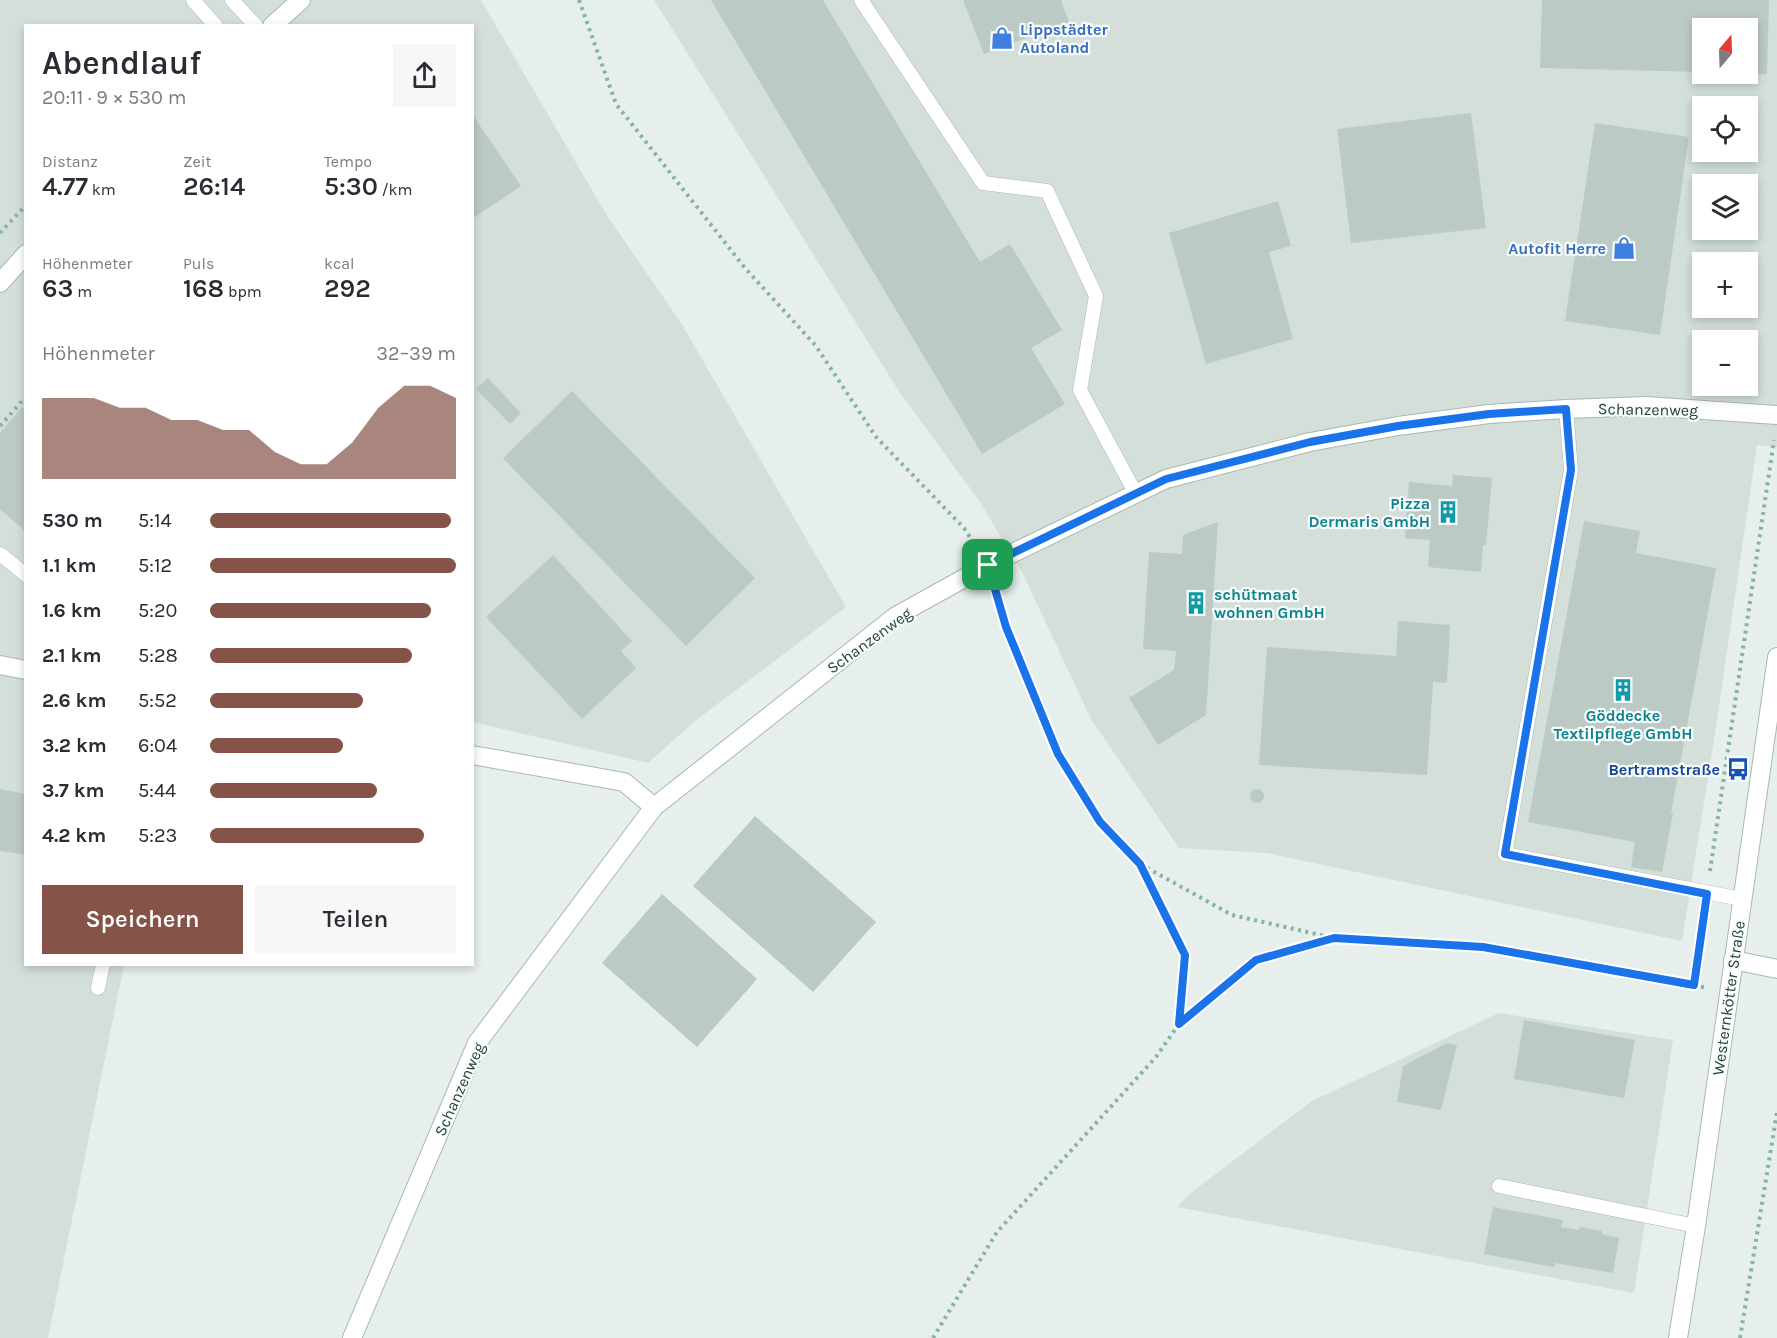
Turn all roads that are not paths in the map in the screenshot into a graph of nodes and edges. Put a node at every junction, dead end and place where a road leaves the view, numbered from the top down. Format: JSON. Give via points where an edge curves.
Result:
{"nodes":[{"id":1,"x":193,"y":0,"type":"edge"},
{"id":2,"x":232,"y":0,"type":"edge"},
{"id":3,"x":301,"y":0,"type":"edge"},
{"id":4,"x":861,"y":0,"type":"edge"},
{"id":5,"x":214,"y":24,"type":"edge"},
{"id":6,"x":254,"y":24,"type":"edge"},
{"id":7,"x":274,"y":24,"type":"edge"},
{"id":8,"x":24,"y":257,"type":"edge"},
{"id":9,"x":0,"y":283,"type":"edge"},
{"id":10,"x":1566,"y":409,"type":"junction"},
{"id":11,"x":1777,"y":415,"type":"edge"},
{"id":12,"x":1136,"y":494,"type":"junction"},
{"id":13,"x":0,"y":554,"type":"edge"},
{"id":14,"x":24,"y":573,"type":"edge"},
{"id":15,"x":1777,"y":657,"type":"edge"},
{"id":16,"x":0,"y":665,"type":"edge"},
{"id":17,"x":24,"y":670,"type":"edge"},
{"id":18,"x":474,"y":755,"type":"edge"},
{"id":19,"x":654,"y":807,"type":"junction"},
{"id":20,"x":1742,"y":899,"type":"junction"},
{"id":21,"x":1733,"y":960,"type":"junction"},
{"id":22,"x":103,"y":966,"type":"edge"},
{"id":23,"x":1777,"y":969,"type":"edge"},
{"id":24,"x":98,"y":988,"type":"dead end"},
{"id":25,"x":1499,"y":1186,"type":"dead end"},
{"id":26,"x":1696,"y":1226,"type":"junction"},
{"id":27,"x":352,"y":1338,"type":"edge"},
{"id":28,"x":1678,"y":1338,"type":"edge"}],
"edges":[{"from":1,"to":5,"type":"lane"},
{"from":2,"to":6,"type":"lane"},
{"from":3,"to":7,"type":"street"},
{"from":4,"to":12,"type":"lane","via":[[983,183],[1047,191],[1096,296],[1080,390]]},
{"from":8,"to":9,"type":"street"},
{"from":10,"to":11,"type":"street","name":"Schanzenweg","via":[[1646,406]]},
{"from":10,"to":12,"type":"street","name":"Schanzenweg","via":[[1489,414],[1310,442],[1166,479]]},
{"from":10,"to":20,"type":"lane","via":[[1571,470],[1505,854]]},
{"from":12,"to":19,"type":"street","name":"Schanzenweg","via":[[988,565],[896,616]]},
{"from":13,"to":14,"type":"lane"},
{"from":15,"to":20,"type":"street","name":"Westernkötter Straße"},
{"from":16,"to":17,"type":"street"},
{"from":18,"to":19,"type":"street","via":[[624,782]]},
{"from":19,"to":27,"type":"street","name":"Schanzenweg","via":[[477,1043]]},
{"from":20,"to":21,"type":"street","name":"Westernkötter Straße"},
{"from":21,"to":23,"type":"street"},
{"from":21,"to":26,"type":"street","name":"Westernkötter Straße"},
{"from":22,"to":24,"type":"lane"},
{"from":25,"to":26,"type":"lane"},
{"from":26,"to":28,"type":"street","name":"Westernkötter Straße"}]}
